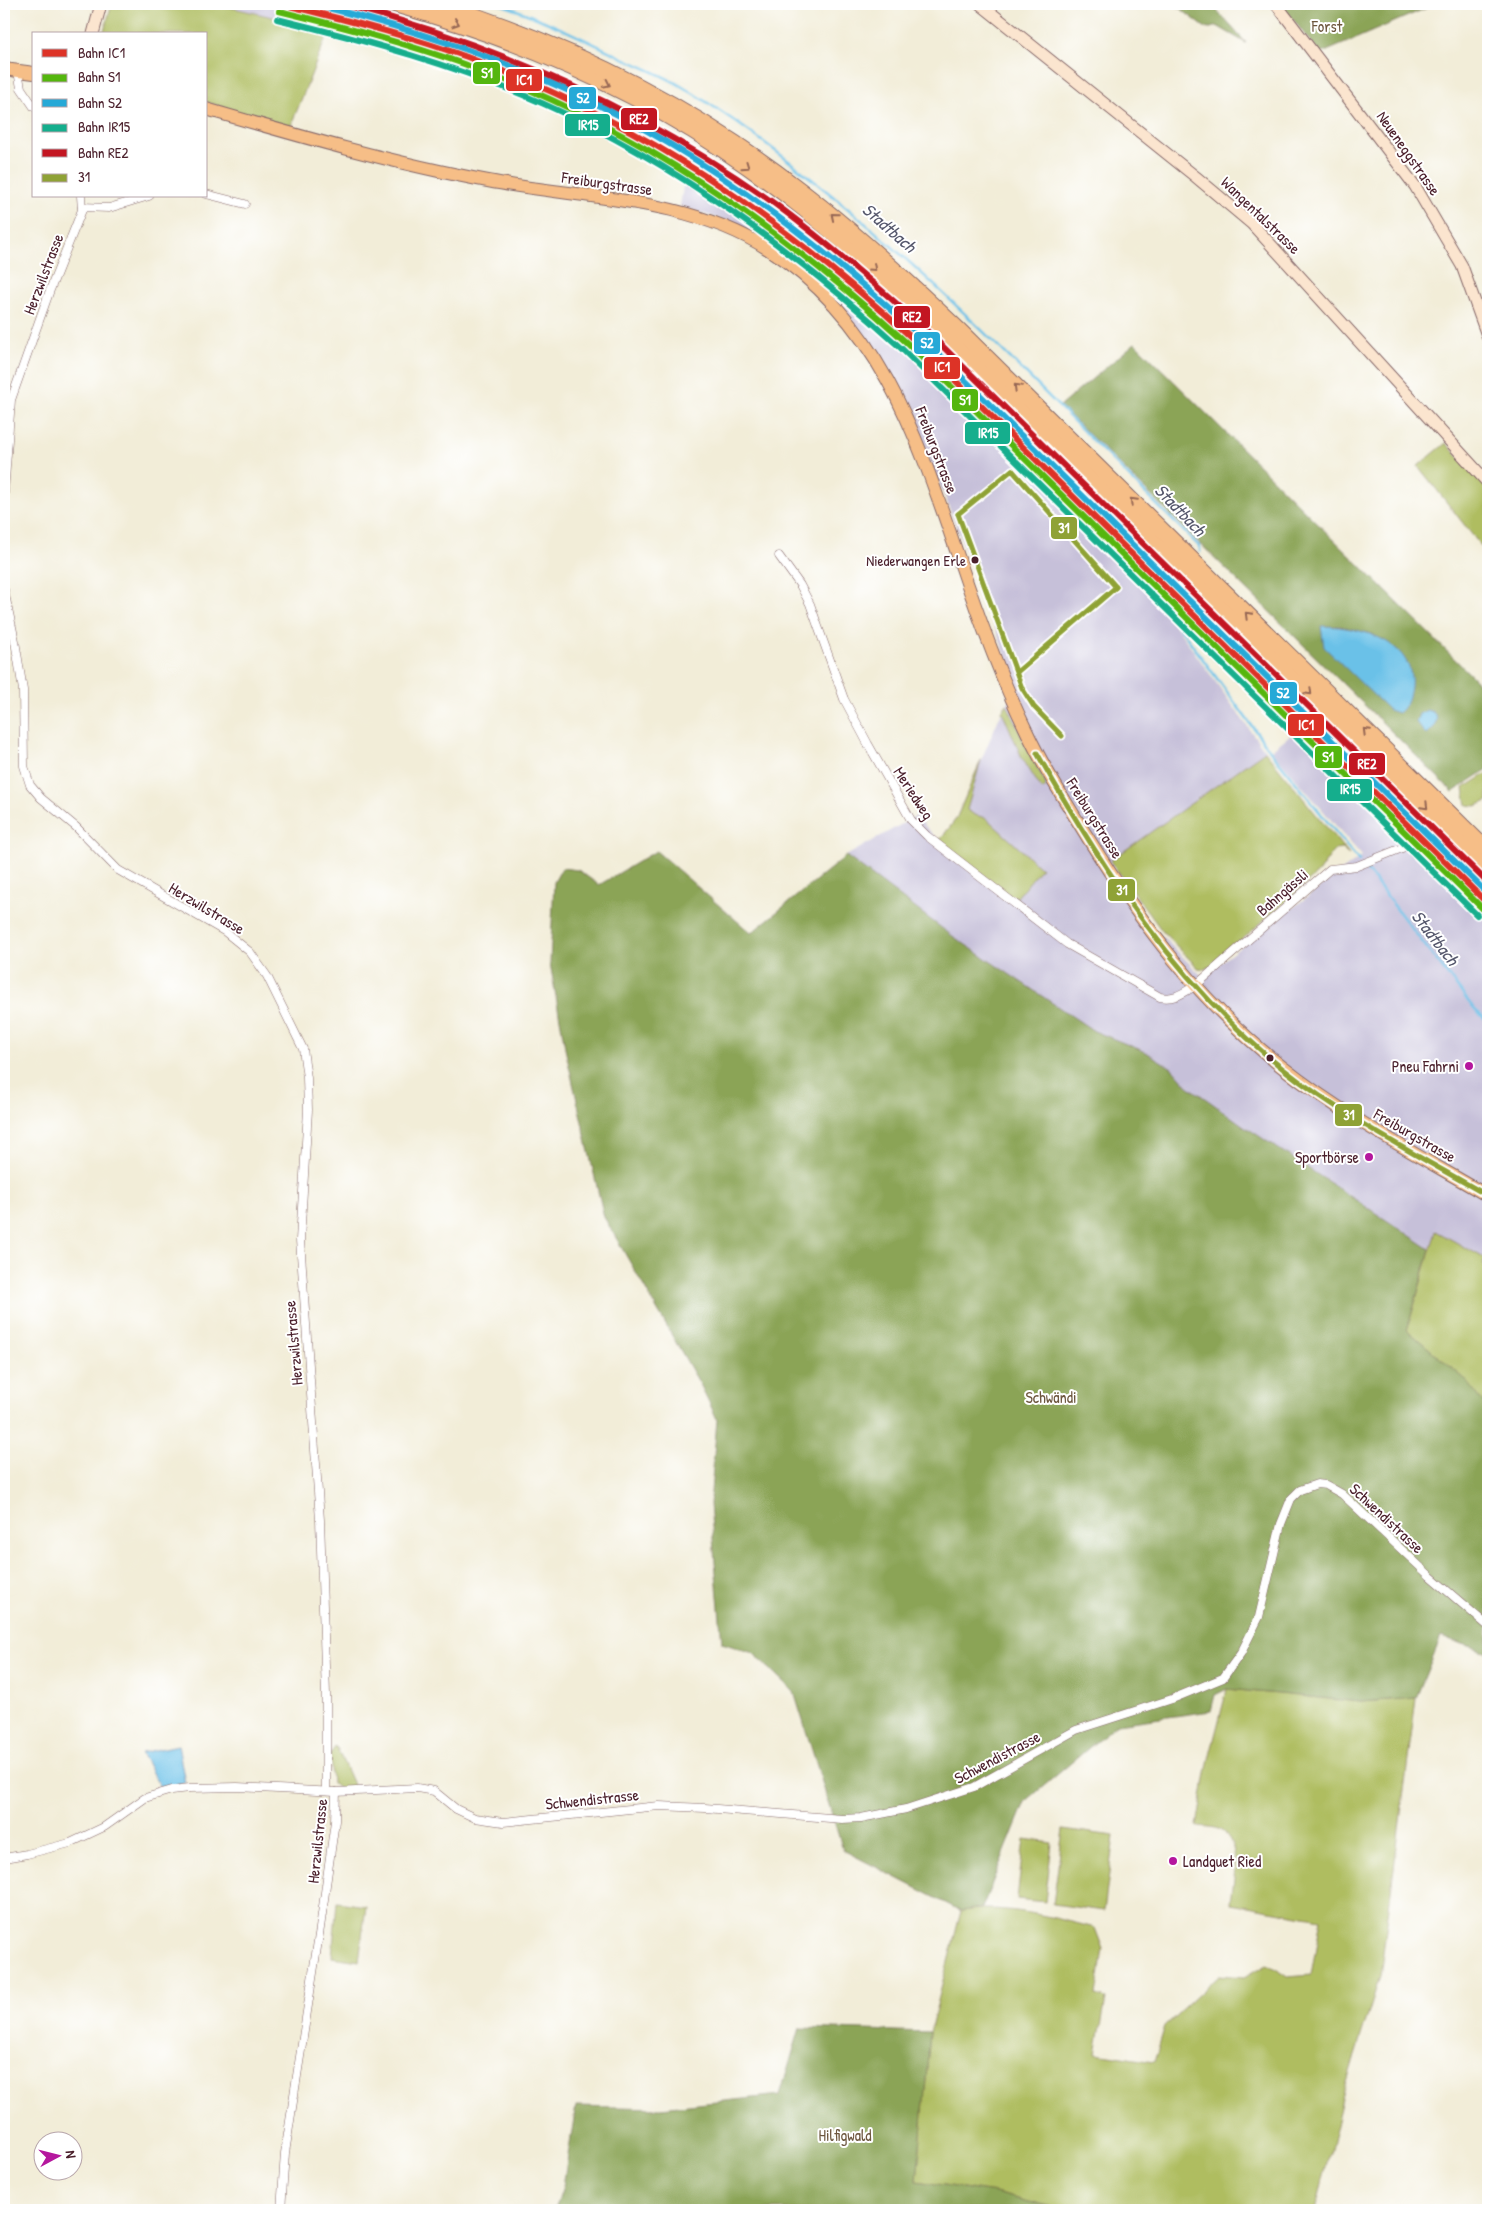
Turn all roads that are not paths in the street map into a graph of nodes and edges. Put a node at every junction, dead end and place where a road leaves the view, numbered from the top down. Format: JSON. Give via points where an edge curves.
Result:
{"nodes":[{"id":1,"x":101,"y":4,"type":"edge"},
{"id":2,"x":393,"y":4,"type":"edge"},
{"id":3,"x":440,"y":4,"type":"edge"},
{"id":4,"x":980,"y":4,"type":"edge"},
{"id":5,"x":1276,"y":4,"type":"edge"},
{"id":6,"x":94,"y":32,"type":"edge"},
{"id":7,"x":4,"y":70,"type":"edge"},
{"id":8,"x":18,"y":71,"type":"junction"},
{"id":9,"x":32,"y":73,"type":"edge"},
{"id":10,"x":32,"y":104,"type":"edge"},
{"id":11,"x":208,"y":110,"type":"edge"},
{"id":12,"x":208,"y":195,"type":"edge"},
{"id":13,"x":82,"y":198,"type":"edge"},
{"id":14,"x":142,"y":198,"type":"edge"},
{"id":15,"x":245,"y":204,"type":"dead end"},
{"id":16,"x":82,"y":207,"type":"junction"},
{"id":17,"x":1488,"y":338,"type":"edge"},
{"id":18,"x":1488,"y":483,"type":"edge"},
{"id":19,"x":4,"y":539,"type":"edge"},
{"id":20,"x":779,"y":556,"type":"dead end"},
{"id":21,"x":4,"y":590,"type":"edge"},
{"id":22,"x":1402,"y":848,"type":"dead end"},
{"id":23,"x":1488,"y":851,"type":"edge"},
{"id":24,"x":1488,"y":869,"type":"edge"},
{"id":25,"x":1195,"y":986,"type":"junction"},
{"id":26,"x":1488,"y":1196,"type":"edge"},
{"id":27,"x":1488,"y":1626,"type":"edge"},
{"id":28,"x":326,"y":1792,"type":"junction"},
{"id":29,"x":336,"y":1792,"type":"junction"},
{"id":30,"x":4,"y":1858,"type":"edge"},
{"id":31,"x":281,"y":2210,"type":"edge"}],
"edges":[{"from":1,"to":6,"type":"street"},
{"from":2,"to":24,"type":"highway","one_way":true,"via":[[502,38],[613,87],[725,152],[811,214],[949,338]]},
{"from":23,"to":3,"type":"highway","one_way":true,"via":[[959,330],[895,269],[819,204],[733,141],[642,87],[552,44]]},
{"from":4,"to":18,"type":"street","name":"Wangentalstrasse","via":[[1252,224]]},
{"from":5,"to":17,"type":"street","name":"Neueneggstrasse","via":[[1415,186],[1458,260]]},
{"from":7,"to":8,"type":"main road"},
{"from":8,"to":9,"type":"main road"},
{"from":8,"to":10,"type":"street","via":[[21,88]]},
{"from":11,"to":25,"type":"main road","name":"Freiburgstrasse","via":[[314,140],[458,175],[684,213],[747,237],[776,254],[806,278],[856,330],[903,407],[994,654],[1037,753],[1122,893],[1165,952]]},
{"from":12,"to":15,"type":"street"},
{"from":13,"to":16,"type":"street","name":"Herzwilstrasse"},
{"from":14,"to":16,"type":"street","via":[[109,208]]},
{"from":16,"to":19,"type":"street","name":"Herzwilstrasse","via":[[11,400]]},
{"from":20,"to":25,"type":"street","name":"Meriedweg","via":[[810,604],[844,699],[911,820],[927,836],[1067,944],[1148,991],[1168,998]]},
{"from":21,"to":28,"type":"street","name":"Herzwilstrasse","via":[[23,690],[24,766],[30,785],[118,870],[224,932],[250,952],[274,989],[303,1049],[308,1110],[300,1240],[320,1520]]},
{"from":22,"to":25,"type":"street","name":"Bahngässli","via":[[1357,866],[1330,868]]},
{"from":25,"to":26,"type":"main road","name":"Freiburgstrasse","via":[[1260,1049],[1309,1087],[1384,1136]]},
{"from":27,"to":29,"type":"street","name":"Schwendistrasse","via":[[1342,1494],[1326,1485],[1312,1484],[1295,1494],[1288,1506],[1259,1617],[1241,1654],[1223,1678],[1172,1699],[1076,1730],[974,1787],[922,1805],[852,1819],[659,1806],[503,1822],[475,1818],[456,1809],[434,1792],[417,1788]]},
{"from":28,"to":29,"type":"street","name":"Herzwilstrasse"},
{"from":28,"to":30,"type":"street","via":[[237,1788],[172,1790],[145,1798],[88,1836],[50,1849]]},
{"from":29,"to":31,"type":"street","name":"Herzwilstrasse","via":[[335,1822],[320,1928],[285,2152]]}]}
